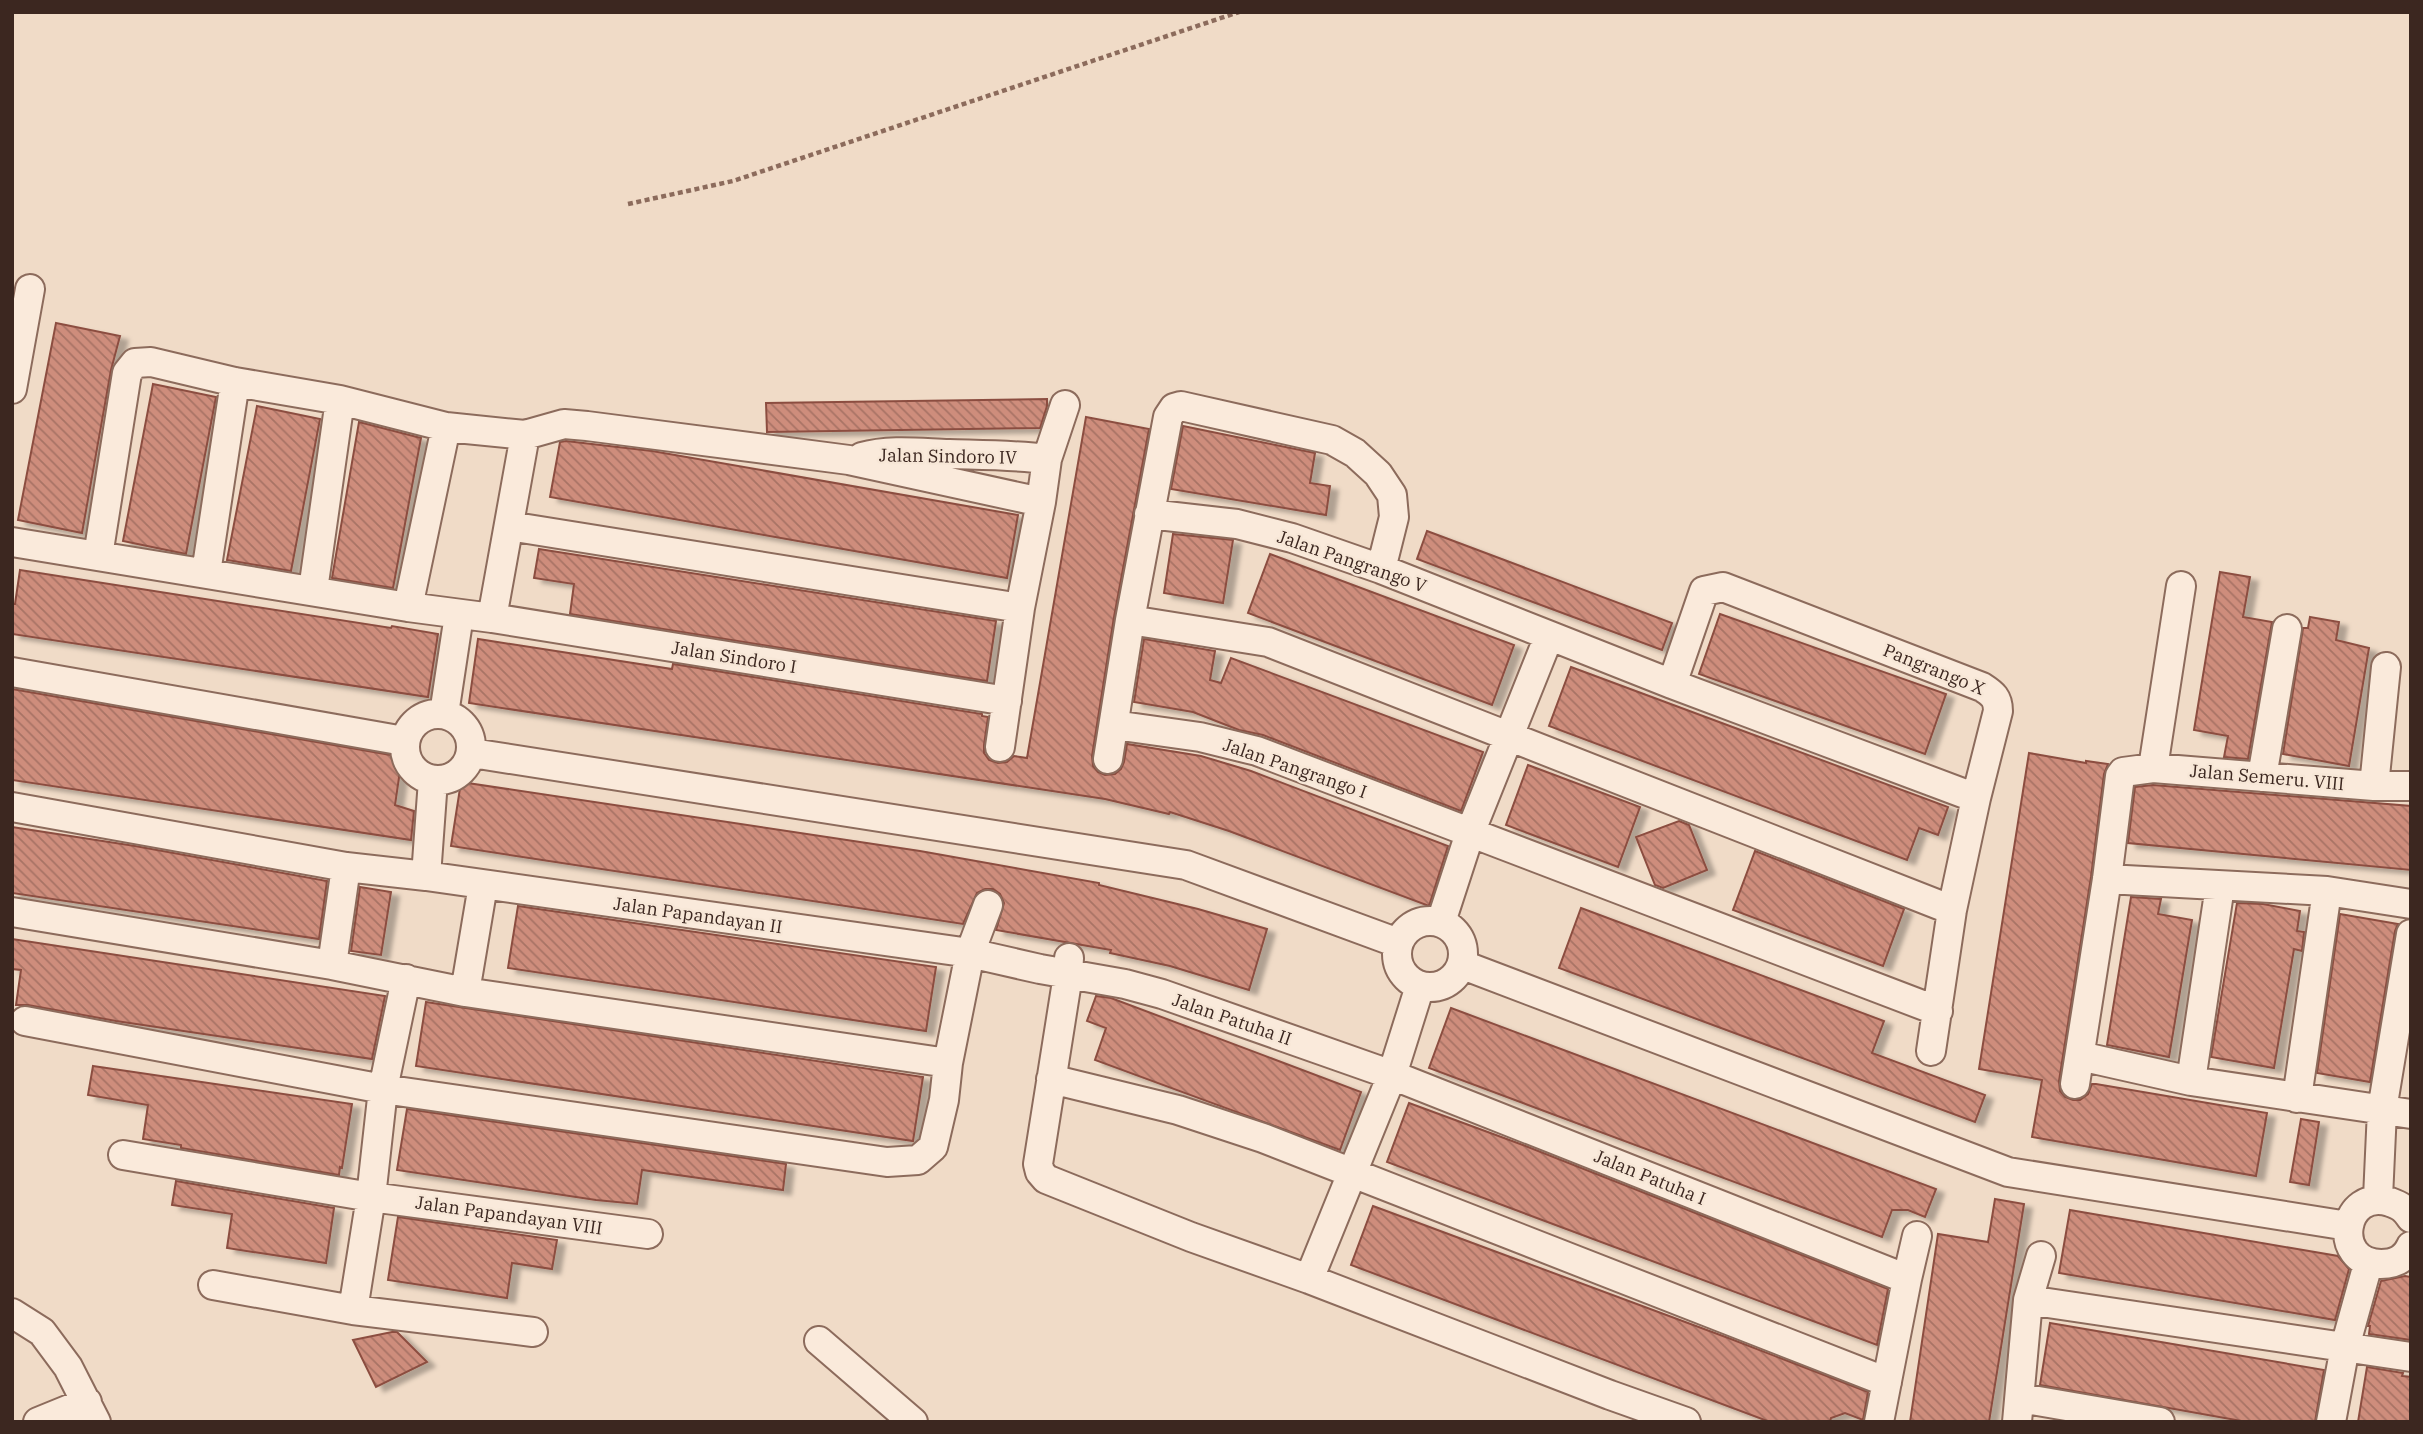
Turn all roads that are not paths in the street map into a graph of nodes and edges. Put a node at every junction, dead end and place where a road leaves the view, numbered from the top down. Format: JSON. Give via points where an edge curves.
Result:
{"nodes":[{"id":1,"x":30,"y":289,"type":"dead end"},
{"id":2,"x":235,"y":382,"type":"junction"},
{"id":3,"x":12,"y":389,"type":"edge"},
{"id":4,"x":340,"y":400,"type":"junction"},
{"id":5,"x":1065,"y":405,"type":"dead end"},
{"id":6,"x":446,"y":427,"type":"junction"},
{"id":7,"x":525,"y":435,"type":"junction"},
{"id":8,"x":1047,"y":459,"type":"junction"},
{"id":9,"x":849,"y":460,"type":"junction"},
{"id":10,"x":1041,"y":502,"type":"junction"},
{"id":11,"x":1149,"y":514,"type":"junction"},
{"id":12,"x":509,"y":526,"type":"junction"},
{"id":13,"x":12,"y":542,"type":"edge"},
{"id":14,"x":98,"y":556,"type":"junction"},
{"id":15,"x":1381,"y":569,"type":"junction"},
{"id":16,"x":206,"y":573,"type":"junction"},
{"id":17,"x":2181,"y":586,"type":"dead end"},
{"id":18,"x":313,"y":590,"type":"junction"},
{"id":19,"x":408,"y":607,"type":"junction"},
{"id":20,"x":1020,"y":608,"type":"junction"},
{"id":21,"x":459,"y":615,"type":"junction"},
{"id":22,"x":492,"y":618,"type":"junction"},
{"id":23,"x":1130,"y":620,"type":"junction"},
{"id":24,"x":2287,"y":629,"type":"dead end"},
{"id":25,"x":1549,"y":636,"type":"junction"},
{"id":26,"x":2386,"y":667,"type":"dead end"},
{"id":27,"x":12,"y":672,"type":"edge"},
{"id":28,"x":1672,"y":684,"type":"junction"},
{"id":29,"x":1007,"y":701,"type":"junction"},
{"id":30,"x":444,"y":714,"type":"junction"},
{"id":31,"x":1114,"y":725,"type":"junction"},
{"id":32,"x":1508,"y":737,"type":"junction"},
{"id":33,"x":404,"y":741,"type":"junction"},
{"id":34,"x":1000,"y":747,"type":"dead end"},
{"id":35,"x":472,"y":753,"type":"junction"},
{"id":36,"x":1108,"y":759,"type":"dead end"},
{"id":37,"x":2153,"y":768,"type":"junction"},
{"id":38,"x":2262,"y":777,"type":"junction"},
{"id":39,"x":433,"y":780,"type":"junction"},
{"id":40,"x":2374,"y":786,"type":"junction"},
{"id":41,"x":2411,"y":786,"type":"edge"},
{"id":42,"x":1976,"y":797,"type":"junction"},
{"id":43,"x":12,"y":807,"type":"edge"},
{"id":44,"x":1470,"y":833,"type":"junction"},
{"id":45,"x":346,"y":867,"type":"junction"},
{"id":46,"x":426,"y":876,"type":"junction"},
{"id":47,"x":2107,"y":880,"type":"junction"},
{"id":48,"x":482,"y":885,"type":"junction"},
{"id":49,"x":2220,"y":886,"type":"junction"},
{"id":50,"x":2327,"y":891,"type":"junction"},
{"id":51,"x":2411,"y":904,"type":"edge"},
{"id":52,"x":988,"y":905,"type":"dead end"},
{"id":53,"x":1952,"y":910,"type":"junction"},
{"id":54,"x":12,"y":912,"type":"edge"},
{"id":55,"x":1441,"y":922,"type":"junction"},
{"id":56,"x":2411,"y":934,"type":"edge"},
{"id":57,"x":1398,"y":943,"type":"junction"},
{"id":58,"x":970,"y":953,"type":"junction"},
{"id":59,"x":332,"y":965,"type":"junction"},
{"id":60,"x":1068,"y":965,"type":"junction"},
{"id":61,"x":1463,"y":965,"type":"junction"},
{"id":62,"x":406,"y":979,"type":"junction"},
{"id":63,"x":1420,"y":986,"type":"junction"},
{"id":64,"x":465,"y":992,"type":"junction"},
{"id":65,"x":1938,"y":1011,"type":"junction"},
{"id":66,"x":25,"y":1021,"type":"dead end"},
{"id":67,"x":1931,"y":1051,"type":"dead end"},
{"id":68,"x":2080,"y":1056,"type":"junction"},
{"id":69,"x":948,"y":1063,"type":"junction"},
{"id":70,"x":1392,"y":1075,"type":"junction"},
{"id":71,"x":1051,"y":1079,"type":"junction"},
{"id":72,"x":2191,"y":1081,"type":"junction"},
{"id":73,"x":2075,"y":1084,"type":"dead end"},
{"id":74,"x":383,"y":1089,"type":"junction"},
{"id":75,"x":2297,"y":1098,"type":"junction"},
{"id":76,"x":2382,"y":1110,"type":"junction"},
{"id":77,"x":2411,"y":1114,"type":"edge"},
{"id":78,"x":123,"y":1155,"type":"dead end"},
{"id":79,"x":1352,"y":1172,"type":"junction"},
{"id":80,"x":371,"y":1197,"type":"junction"},
{"id":81,"x":2378,"y":1198,"type":"junction"},
{"id":82,"x":2411,"y":1218,"type":"edge"},
{"id":83,"x":2348,"y":1226,"type":"junction"},
{"id":84,"x":648,"y":1234,"type":"dead end"},
{"id":85,"x":1917,"y":1236,"type":"dead end"},
{"id":86,"x":2411,"y":1246,"type":"edge"},
{"id":87,"x":2041,"y":1256,"type":"dead end"},
{"id":88,"x":2368,"y":1264,"type":"junction"},
{"id":89,"x":1309,"y":1279,"type":"junction"},
{"id":90,"x":1907,"y":1279,"type":"junction"},
{"id":91,"x":212,"y":1285,"type":"dead end"},
{"id":92,"x":2028,"y":1300,"type":"junction"},
{"id":93,"x":353,"y":1311,"type":"junction"},
{"id":94,"x":12,"y":1313,"type":"edge"},
{"id":95,"x":533,"y":1332,"type":"dead end"},
{"id":96,"x":819,"y":1341,"type":"dead end"},
{"id":97,"x":2345,"y":1347,"type":"junction"},
{"id":98,"x":2411,"y":1357,"type":"edge"},
{"id":99,"x":1887,"y":1382,"type":"junction"},
{"id":100,"x":2018,"y":1410,"type":"edge"},
{"id":101,"x":91,"y":1412,"type":"edge"},
{"id":102,"x":38,"y":1422,"type":"edge"},
{"id":103,"x":913,"y":1422,"type":"edge"},
{"id":104,"x":1686,"y":1422,"type":"edge"},
{"id":105,"x":1879,"y":1422,"type":"edge"},
{"id":106,"x":2160,"y":1422,"type":"edge"},
{"id":107,"x":2331,"y":1422,"type":"edge"}],
"edges":[{"from":1,"to":3,"type":"street"},
{"from":2,"to":4,"type":"street"},
{"from":2,"to":14,"type":"street","via":[[152,362],[135,363],[127,373]]},
{"from":2,"to":16,"type":"street"},
{"from":4,"to":6,"type":"street"},
{"from":4,"to":18,"type":"street"},
{"from":5,"to":8,"type":"street"},
{"from":6,"to":7,"type":"street"},
{"from":6,"to":19,"type":"street"},
{"from":7,"to":9,"type":"street","via":[[564,424]]},
{"from":7,"to":12,"type":"street"},
{"from":8,"to":9,"type":"street","name":"Jalan Sindoro IV","via":[[898,452]]},
{"from":8,"to":10,"type":"street"},
{"from":9,"to":10,"type":"street"},
{"from":10,"to":20,"type":"street"},
{"from":11,"to":15,"type":"street","name":"Jalan Pangrango V","via":[[1237,524]]},
{"from":11,"to":15,"type":"street","via":[[1168,417],[1174,408],[1332,440],[1378,474],[1392,495],[1394,517]]},
{"from":11,"to":23,"type":"street"},
{"from":12,"to":20,"type":"street"},
{"from":12,"to":22,"type":"street"},
{"from":13,"to":14,"type":"street","name":"Jalan Sindoro I"},
{"from":14,"to":16,"type":"street","name":"Jalan Sindoro I"},
{"from":15,"to":25,"type":"street","name":"Jalan Pangrango V"},
{"from":16,"to":18,"type":"street","name":"Jalan Sindoro I"},
{"from":17,"to":37,"type":"street"},
{"from":18,"to":19,"type":"street","name":"Jalan Sindoro I"},
{"from":19,"to":21,"type":"street","name":"Jalan Sindoro I"},
{"from":20,"to":29,"type":"street"},
{"from":21,"to":22,"type":"street","name":"Jalan Sindoro I"},
{"from":21,"to":30,"type":"street"},
{"from":22,"to":29,"type":"street","name":"Jalan Sindoro I"},
{"from":23,"to":31,"type":"street"},
{"from":23,"to":32,"type":"street","via":[[1268,642]]},
{"from":24,"to":38,"type":"street"},
{"from":25,"to":28,"type":"street","name":"Jalan Pangrango V"},
{"from":25,"to":32,"type":"street"},
{"from":26,"to":40,"type":"street"},
{"from":27,"to":33,"type":"street"},
{"from":28,"to":42,"type":"street","name":"Jalan Pangrango V"},
{"from":28,"to":42,"type":"street","name":"Pangrango X","via":[[1704,591],[1723,587],[1992,693],[1998,711]]},
{"from":29,"to":34,"type":"street"},
{"from":30,"to":33,"type":"street","via":[[426,716],[412,725]]},
{"from":30,"to":35,"type":"street","via":[[460,721],[470,736]]},
{"from":31,"to":36,"type":"street"},
{"from":31,"to":44,"type":"street","name":"Jalan Pangrango I","via":[[1200,737],[1256,751]]},
{"from":32,"to":44,"type":"street"},
{"from":32,"to":53,"type":"street"},
{"from":33,"to":39,"type":"street","via":[[407,759],[417,773]]},
{"from":35,"to":39,"type":"street","via":[[465,769],[450,779]]},
{"from":35,"to":57,"type":"street","via":[[1186,865]]},
{"from":37,"to":38,"type":"street","name":"Jalan Semeru. VIII"},
{"from":37,"to":47,"type":"street","name":"Jalan Semeru. VIII","via":[[2120,776]]},
{"from":38,"to":40,"type":"street","name":"Jalan Semeru. VIII"},
{"from":39,"to":46,"type":"street"},
{"from":40,"to":41,"type":"street","name":"Jalan Semeru. VIII"},
{"from":42,"to":53,"type":"street","name":"Pangrango X"},
{"from":43,"to":45,"type":"street","name":"Jalan Papandayan II"},
{"from":44,"to":55,"type":"street"},
{"from":44,"to":65,"type":"street","name":"Jalan Pangrango I"},
{"from":45,"to":46,"type":"street","name":"Jalan Papandayan II"},
{"from":45,"to":59,"type":"street"},
{"from":46,"to":48,"type":"street","name":"Jalan Papandayan II"},
{"from":47,"to":49,"type":"street"},
{"from":47,"to":68,"type":"street"},
{"from":48,"to":58,"type":"street","name":"Jalan Papandayan II"},
{"from":48,"to":64,"type":"street"},
{"from":49,"to":50,"type":"street"},
{"from":49,"to":72,"type":"street"},
{"from":50,"to":51,"type":"street"},
{"from":50,"to":75,"type":"street"},
{"from":52,"to":58,"type":"street"},
{"from":53,"to":65,"type":"street","name":"Pangrango X"},
{"from":54,"to":59,"type":"street"},
{"from":55,"to":57,"type":"street","via":[[1423,920],[1408,928]]},
{"from":55,"to":61,"type":"street","via":[[1455,931],[1464,947]]},
{"from":56,"to":76,"type":"street"},
{"from":57,"to":63,"type":"street","via":[[1397,961],[1405,976]]},
{"from":58,"to":60,"type":"street","name":"Jalan Papandayan II"},
{"from":58,"to":69,"type":"street"},
{"from":59,"to":62,"type":"street"},
{"from":60,"to":70,"type":"street","name":"Jalan Patuha II"},
{"from":60,"to":71,"type":"street"},
{"from":61,"to":63,"type":"street","via":[[1453,979],[1437,987]]},
{"from":61,"to":83,"type":"street","via":[[2008,1172]]},
{"from":62,"to":64,"type":"street"},
{"from":62,"to":74,"type":"street"},
{"from":63,"to":70,"type":"street"},
{"from":64,"to":69,"type":"street"},
{"from":65,"to":67,"type":"street","name":"Pangrango X"},
{"from":66,"to":74,"type":"street"},
{"from":68,"to":72,"type":"street"},
{"from":68,"to":73,"type":"street"},
{"from":69,"to":74,"type":"street","via":[[933,1147],[918,1160],[887,1162]]},
{"from":70,"to":79,"type":"street"},
{"from":70,"to":90,"type":"street","name":"Jalan Patuha I"},
{"from":71,"to":79,"type":"street","via":[[1178,1110]]},
{"from":71,"to":89,"type":"street","via":[[1038,1164],[1046,1179]]},
{"from":72,"to":75,"type":"street"},
{"from":74,"to":80,"type":"street"},
{"from":75,"to":76,"type":"street"},
{"from":76,"to":77,"type":"street"},
{"from":76,"to":81,"type":"street"},
{"from":78,"to":80,"type":"street","name":"Jalan Papandayan VIII"},
{"from":79,"to":89,"type":"street"},
{"from":79,"to":99,"type":"street"},
{"from":80,"to":84,"type":"street","name":"Jalan Papandayan VIII"},
{"from":80,"to":93,"type":"street"},
{"from":81,"to":82,"type":"street","via":[[2403,1206]]},
{"from":81,"to":83,"type":"street","via":[[2355,1210]]},
{"from":83,"to":88,"type":"street","via":[[2349,1244]]},
{"from":85,"to":90,"type":"street"},
{"from":86,"to":88,"type":"street","via":[[2393,1264]]},
{"from":87,"to":92,"type":"street"},
{"from":88,"to":97,"type":"street"},
{"from":89,"to":104,"type":"street"},
{"from":90,"to":99,"type":"street"},
{"from":91,"to":93,"type":"street"},
{"from":92,"to":97,"type":"street"},
{"from":92,"to":100,"type":"street"},
{"from":93,"to":95,"type":"street"},
{"from":94,"to":101,"type":"street","via":[[41,1332],[68,1367]]},
{"from":96,"to":103,"type":"street"},
{"from":97,"to":98,"type":"street"},
{"from":97,"to":107,"type":"street"},
{"from":99,"to":105,"type":"street"},
{"from":100,"to":106,"type":"street"},
{"from":101,"to":102,"type":"street"}]}
